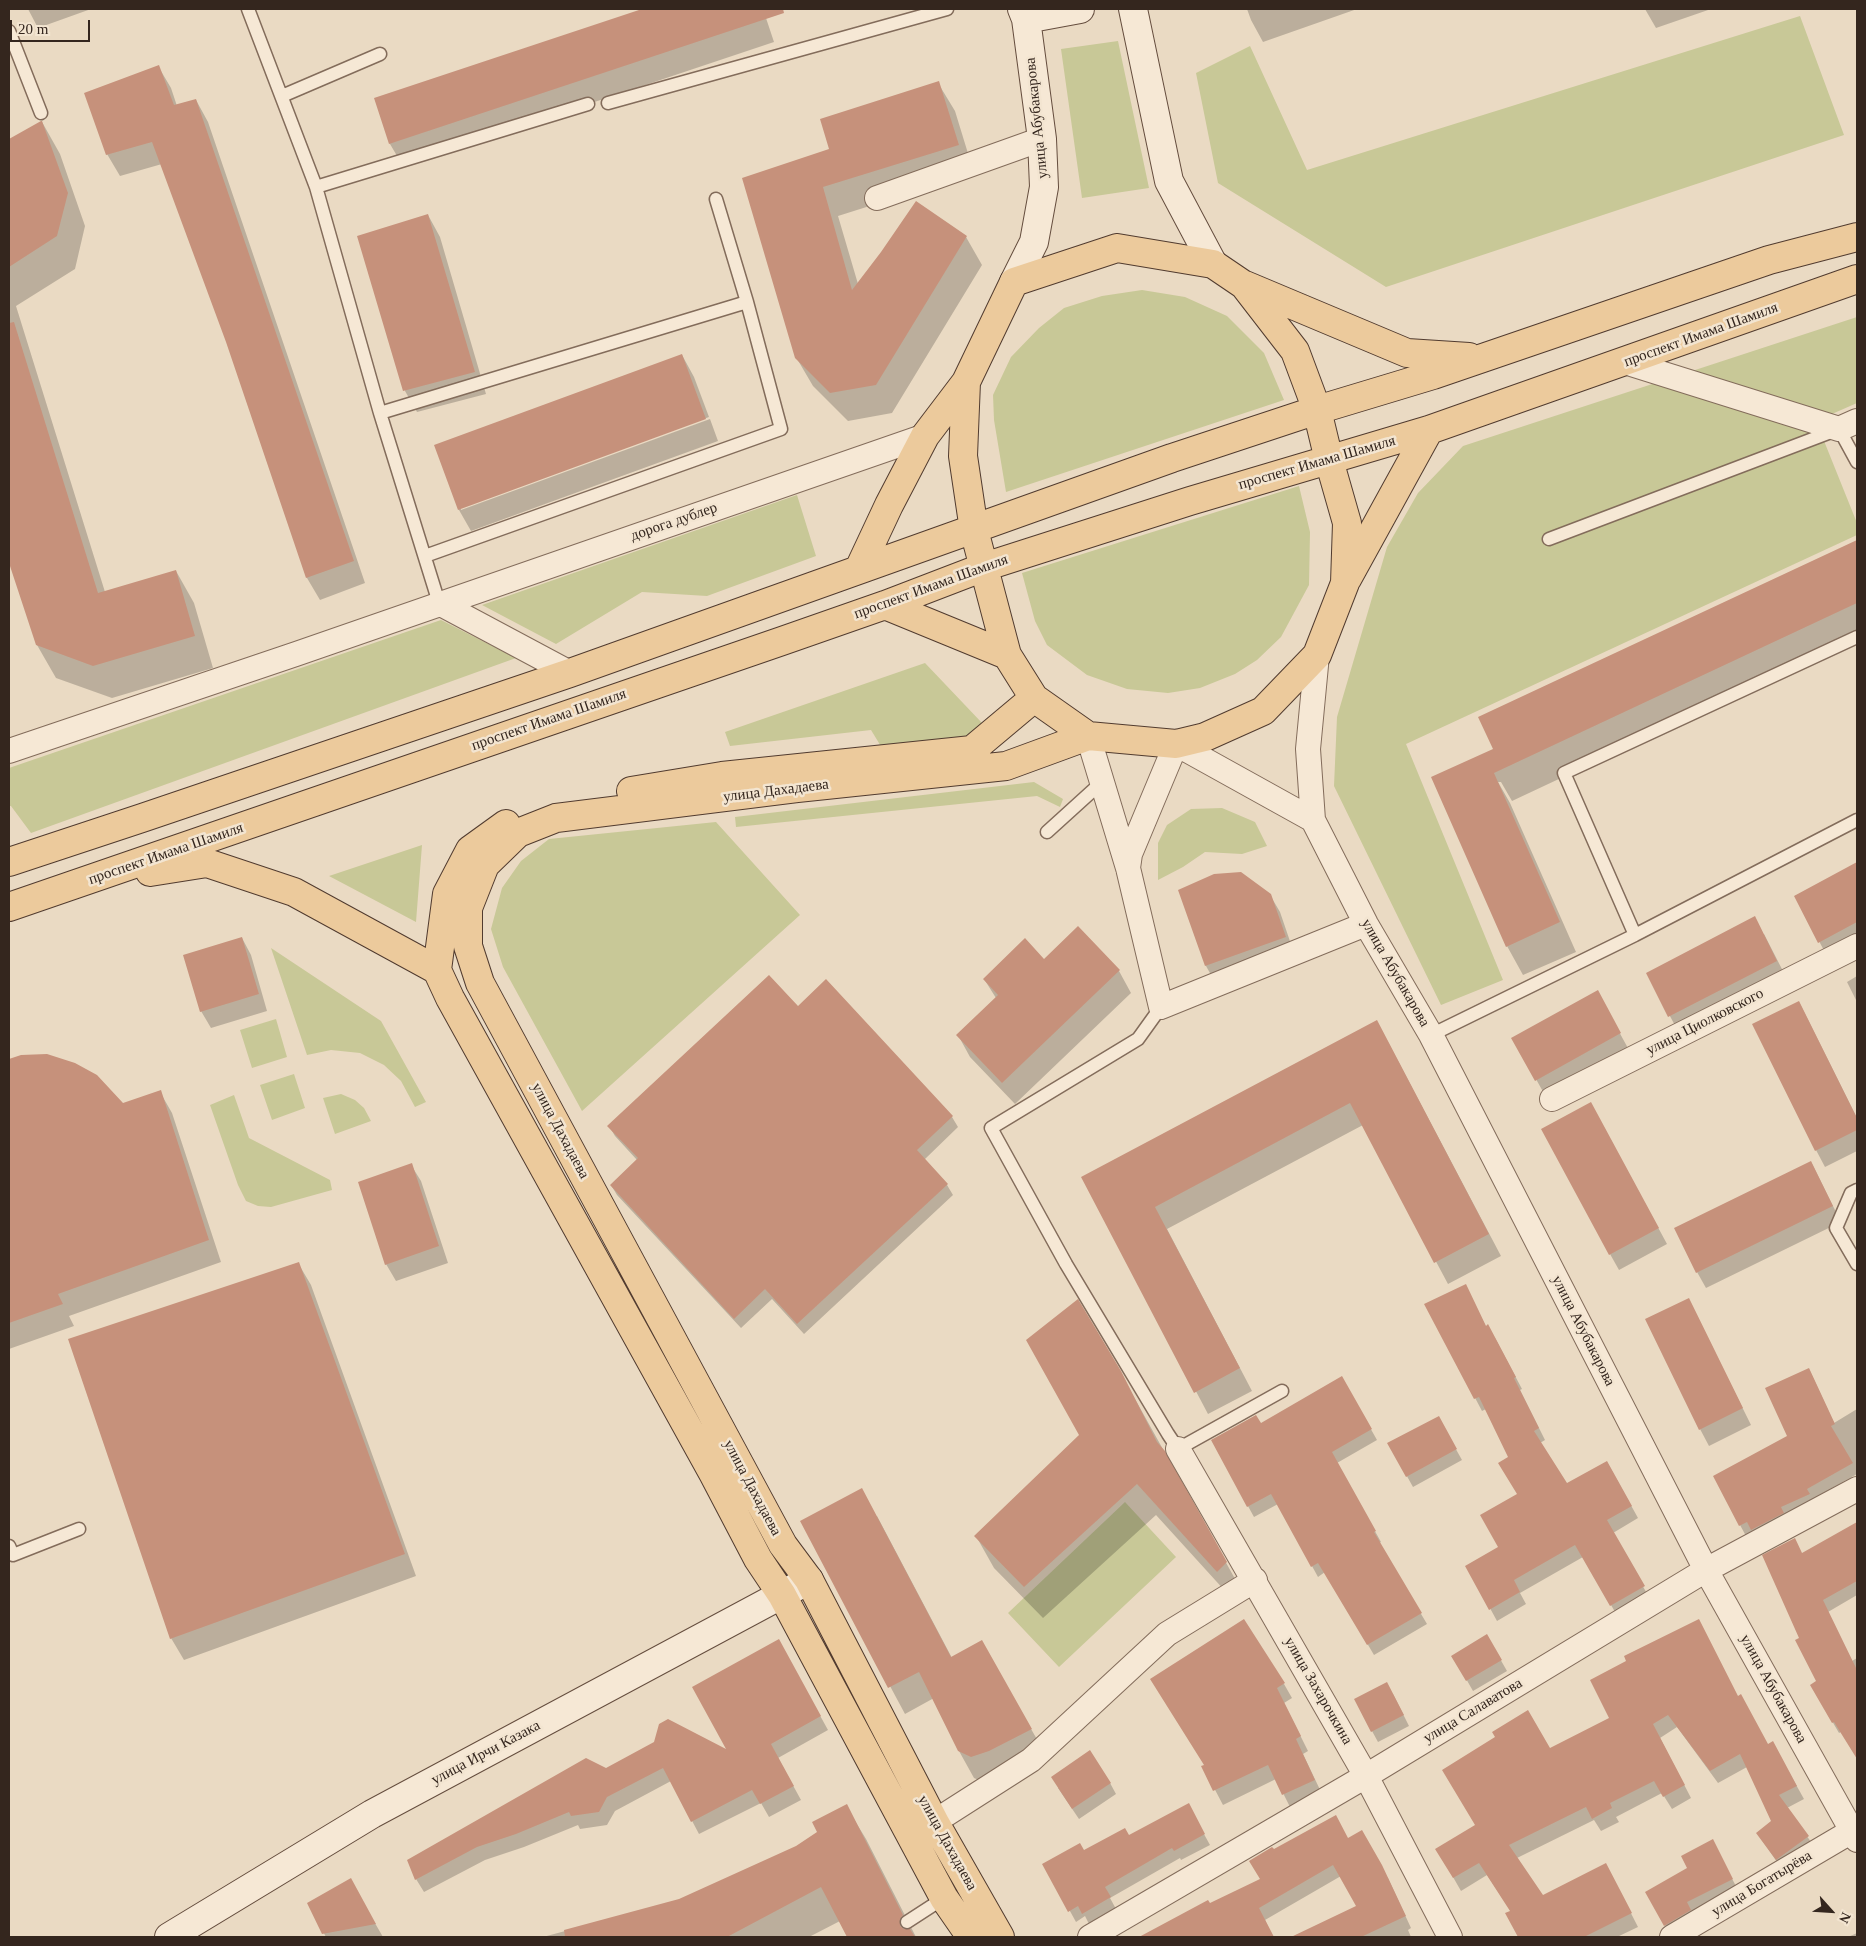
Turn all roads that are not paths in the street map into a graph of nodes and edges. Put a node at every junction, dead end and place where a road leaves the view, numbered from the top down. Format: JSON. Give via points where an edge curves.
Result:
{"nodes":[{"id":1,"x":248,"y":9,"type":"edge"},
{"id":2,"x":948,"y":9,"type":"edge"},
{"id":3,"x":1080,"y":9,"type":"edge"},
{"id":4,"x":1133,"y":9,"type":"edge"},
{"id":5,"x":1024,"y":14,"type":"edge"},
{"id":6,"x":9,"y":30,"type":"edge"},
{"id":7,"x":380,"y":54,"type":"dead end"},
{"id":8,"x":282,"y":96,"type":"junction"},
{"id":9,"x":608,"y":103,"type":"dead end"},
{"id":10,"x":588,"y":104,"type":"dead end"},
{"id":11,"x":41,"y":113,"type":"dead end"},
{"id":12,"x":1042,"y":139,"type":"junction"},
{"id":13,"x":316,"y":188,"type":"junction"},
{"id":14,"x":876,"y":198,"type":"dead end"},
{"id":15,"x":716,"y":199,"type":"dead end"},
{"id":16,"x":1857,"y":237,"type":"edge"},
{"id":17,"x":1213,"y":264,"type":"junction"},
{"id":18,"x":1857,"y":279,"type":"edge"},
{"id":19,"x":1014,"y":282,"type":"junction"},
{"id":20,"x":1244,"y":285,"type":"junction"},
{"id":21,"x":747,"y":302,"type":"junction"},
{"id":22,"x":1483,"y":358,"type":"junction"},
{"id":23,"x":1625,"y":362,"type":"junction"},
{"id":24,"x":966,"y":382,"type":"junction"},
{"id":25,"x":1317,"y":410,"type":"junction"},
{"id":26,"x":380,"y":413,"type":"junction"},
{"id":27,"x":1848,"y":425,"type":"edge"},
{"id":28,"x":1429,"y":430,"type":"junction"},
{"id":29,"x":925,"y":436,"type":"junction"},
{"id":30,"x":1329,"y":460,"type":"junction"},
{"id":31,"x":1857,"y":462,"type":"edge"},
{"id":32,"x":974,"y":530,"type":"junction"},
{"id":33,"x":1548,"y":539,"type":"dead end"},
{"id":34,"x":425,"y":556,"type":"junction"},
{"id":35,"x":984,"y":567,"type":"junction"},
{"id":36,"x":859,"y":570,"type":"junction"},
{"id":37,"x":1345,"y":583,"type":"junction"},
{"id":38,"x":885,"y":605,"type":"junction"},
{"id":39,"x":431,"y":606,"type":"junction"},
{"id":40,"x":1857,"y":637,"type":"edge"},
{"id":41,"x":1007,"y":655,"type":"junction"},
{"id":42,"x":1317,"y":655,"type":"junction"},
{"id":43,"x":570,"y":673,"type":"junction"},
{"id":44,"x":1034,"y":698,"type":"junction"},
{"id":45,"x":1088,"y":736,"type":"junction"},
{"id":46,"x":1176,"y":744,"type":"junction"},
{"id":47,"x":9,"y":750,"type":"edge"},
{"id":48,"x":1101,"y":784,"type":"junction"},
{"id":49,"x":1313,"y":820,"type":"junction"},
{"id":50,"x":1857,"y":820,"type":"edge"},
{"id":51,"x":1047,"y":832,"type":"dead end"},
{"id":52,"x":9,"y":862,"type":"edge"},
{"id":53,"x":1128,"y":868,"type":"junction"},
{"id":54,"x":90,"y":881,"type":"junction"},
{"id":55,"x":9,"y":907,"type":"edge"},
{"id":56,"x":1366,"y":924,"type":"junction"},
{"id":57,"x":1635,"y":935,"type":"junction"},
{"id":58,"x":1857,"y":946,"type":"edge"},
{"id":59,"x":437,"y":970,"type":"junction"},
{"id":60,"x":1160,"y":1007,"type":"junction"},
{"id":61,"x":1431,"y":1035,"type":"junction"},
{"id":62,"x":1552,"y":1099,"type":"dead end"},
{"id":63,"x":1857,"y":1190,"type":"edge"},
{"id":64,"x":1857,"y":1264,"type":"edge"},
{"id":65,"x":1282,"y":1391,"type":"dead end"},
{"id":66,"x":1178,"y":1449,"type":"junction"},
{"id":67,"x":1857,"y":1489,"type":"edge"},
{"id":68,"x":79,"y":1529,"type":"dead end"},
{"id":69,"x":9,"y":1546,"type":"edge"},
{"id":70,"x":1706,"y":1570,"type":"junction"},
{"id":71,"x":809,"y":1580,"type":"junction"},
{"id":72,"x":1255,"y":1580,"type":"junction"},
{"id":73,"x":782,"y":1595,"type":"junction"},
{"id":74,"x":1366,"y":1776,"type":"junction"},
{"id":75,"x":935,"y":1824,"type":"junction"},
{"id":76,"x":1855,"y":1835,"type":"edge"},
{"id":77,"x":911,"y":1836,"type":"junction"},
{"id":78,"x":944,"y":1898,"type":"junction"},
{"id":79,"x":907,"y":1922,"type":"dead end"},
{"id":80,"x":169,"y":1937,"type":"edge"},
{"id":81,"x":971,"y":1937,"type":"edge"},
{"id":82,"x":1000,"y":1937,"type":"edge"},
{"id":83,"x":1090,"y":1937,"type":"edge"},
{"id":84,"x":1450,"y":1937,"type":"edge"},
{"id":85,"x":1672,"y":1937,"type":"edge"}],
"edges":[{"from":1,"to":8,"type":"lane"},
{"from":2,"to":9,"type":"lane"},
{"from":3,"to":5,"type":"main road"},
{"from":4,"to":17,"type":"main road","name":"улица Абубакарова","via":[[1169,181]]},
{"from":5,"to":12,"type":"main road","name":"улица Абубакарова"},
{"from":6,"to":11,"type":"lane"},
{"from":7,"to":8,"type":"lane"},
{"from":8,"to":13,"type":"lane"},
{"from":10,"to":13,"type":"lane"},
{"from":12,"to":14,"type":"street"},
{"from":12,"to":19,"type":"main road","name":"улица Абубакарова","via":[[1044,187],[1034,242]]},
{"from":13,"to":26,"type":"lane"},
{"from":15,"to":21,"type":"lane"},
{"from":16,"to":22,"type":"main road","via":[[1769,260]]},
{"from":17,"to":19,"type":"main road","name":"улица Абубакарова","via":[[1117,248]]},
{"from":17,"to":20,"type":"main road","name":"улица Абубакарова"},
{"from":18,"to":23,"type":"main road","name":"проспект Имама Шамиля"},
{"from":19,"to":24,"type":"main road","name":"улица Абубакарова"},
{"from":20,"to":22,"type":"main road","via":[[1407,353]]},
{"from":20,"to":25,"type":"main road","name":"улица Абубакарова","via":[[1295,351]]},
{"from":21,"to":26,"type":"lane"},
{"from":21,"to":34,"type":"lane","via":[[781,429]]},
{"from":22,"to":25,"type":"main road"},
{"from":23,"to":27,"type":"street"},
{"from":23,"to":28,"type":"main road","name":"проспект Имама Шамиля"},
{"from":24,"to":29,"type":"main road"},
{"from":24,"to":32,"type":"main road","name":"улица Абубакарова","via":[[962,456]]},
{"from":25,"to":30,"type":"main road","name":"улица Абубакарова"},
{"from":25,"to":32,"type":"main road","via":[[1172,458]]},
{"from":26,"to":34,"type":"lane"},
{"from":27,"to":31,"type":"lane"},
{"from":27,"to":33,"type":"lane"},
{"from":28,"to":30,"type":"main road","name":"проспект Имама Шамиля"},
{"from":28,"to":37,"type":"main road"},
{"from":29,"to":36,"type":"main road"},
{"from":29,"to":39,"type":"street","name":"дорога дублер"},
{"from":30,"to":35,"type":"main road","name":"проспект Имама Шамиля"},
{"from":30,"to":37,"type":"main road","name":"улица Абубакарова","via":[[1347,523]]},
{"from":32,"to":35,"type":"main road","name":"улица Абубакарова"},
{"from":32,"to":36,"type":"main road"},
{"from":34,"to":39,"type":"lane"},
{"from":35,"to":38,"type":"main road","name":"проспект Имама Шамиля"},
{"from":35,"to":41,"type":"main road","name":"улица Абубакарова"},
{"from":36,"to":43,"type":"main road"},
{"from":37,"to":42,"type":"main road","name":"улица Абубакарова"},
{"from":38,"to":41,"type":"main road"},
{"from":38,"to":54,"type":"main road","name":"проспект Имама Шамиля"},
{"from":39,"to":43,"type":"street"},
{"from":39,"to":47,"type":"street","name":"дорога дублер"},
{"from":40,"to":57,"type":"lane","via":[[1564,773]]},
{"from":41,"to":44,"type":"main road","name":"улица Абубакарова"},
{"from":42,"to":46,"type":"main road","name":"улица Абубакарова","via":[[1263,711],[1205,737]]},
{"from":42,"to":49,"type":"street","name":"улица Абубакарова","via":[[1308,749]]},
{"from":43,"to":52,"type":"main road"},
{"from":44,"to":45,"type":"main road","name":"улица Абубакарова"},
{"from":44,"to":59,"type":"main road","name":"улица Дахадаева","via":[[972,750],[722,776],[554,803],[518,816],[470,850],[447,894]]},
{"from":45,"to":46,"type":"main road","name":"улица Абубакарова"},
{"from":45,"to":48,"type":"street"},
{"from":45,"to":71,"type":"main road","name":"улица Дахадаева","via":[[1006,766],[556,818],[518,833],[485,865],[468,908],[468,946],[480,983],[784,1545]]},
{"from":46,"to":49,"type":"street","name":"улица Абубакарова"},
{"from":46,"to":53,"type":"street","via":[[1130,854]]},
{"from":48,"to":51,"type":"lane"},
{"from":48,"to":53,"type":"street"},
{"from":49,"to":56,"type":"street","name":"улица Абубакарова"},
{"from":50,"to":57,"type":"lane"},
{"from":53,"to":60,"type":"street"},
{"from":54,"to":55,"type":"main road","name":"проспект Имама Шамиля"},
{"from":54,"to":59,"type":"main road","via":[[207,863],[294,892]]},
{"from":56,"to":60,"type":"street"},
{"from":56,"to":61,"type":"street","name":"улица Абубакарова"},
{"from":57,"to":61,"type":"lane"},
{"from":58,"to":62,"type":"street","name":"улица Циолковского"},
{"from":59,"to":73,"type":"main road","name":"улица Дахадаева","via":[[758,1559]]},
{"from":60,"to":66,"type":"lane","via":[[1138,1039],[991,1128],[1066,1264]]},
{"from":61,"to":70,"type":"street","name":"улица Абубакарова"},
{"from":63,"to":64,"type":"lane","via":[[1851,1193],[1836,1228]]},
{"from":65,"to":66,"type":"lane"},
{"from":66,"to":72,"type":"street","name":"улица Захарочкина"},
{"from":67,"to":70,"type":"street","name":"улица Салаватова"},
{"from":68,"to":69,"type":"lane","via":[[13,1555]]},
{"from":70,"to":74,"type":"street","name":"улица Салаватова"},
{"from":70,"to":76,"type":"street","name":"улица Абубакарова"},
{"from":71,"to":73,"type":"main road","name":"улица Ирчи Казака"},
{"from":71,"to":75,"type":"main road","name":"улица Дахадаева"},
{"from":72,"to":74,"type":"street","name":"улица Захарочкина"},
{"from":72,"to":75,"type":"street","via":[[1168,1634],[1031,1760]]},
{"from":73,"to":77,"type":"main road","name":"улица Дахадаева"},
{"from":73,"to":80,"type":"main road","name":"улица Ирчи Казака","via":[[372,1814]]},
{"from":74,"to":83,"type":"street","name":"улица Салаватова"},
{"from":74,"to":84,"type":"street","name":"улица Захарочкина"},
{"from":75,"to":77,"type":"street"},
{"from":75,"to":82,"type":"main road","name":"улица Дахадаева"},
{"from":76,"to":85,"type":"street","name":"улица Богатырёва"},
{"from":77,"to":78,"type":"main road","name":"улица Дахадаева"},
{"from":78,"to":79,"type":"lane"},
{"from":78,"to":81,"type":"main road","name":"улица Дахадаева"}]}
